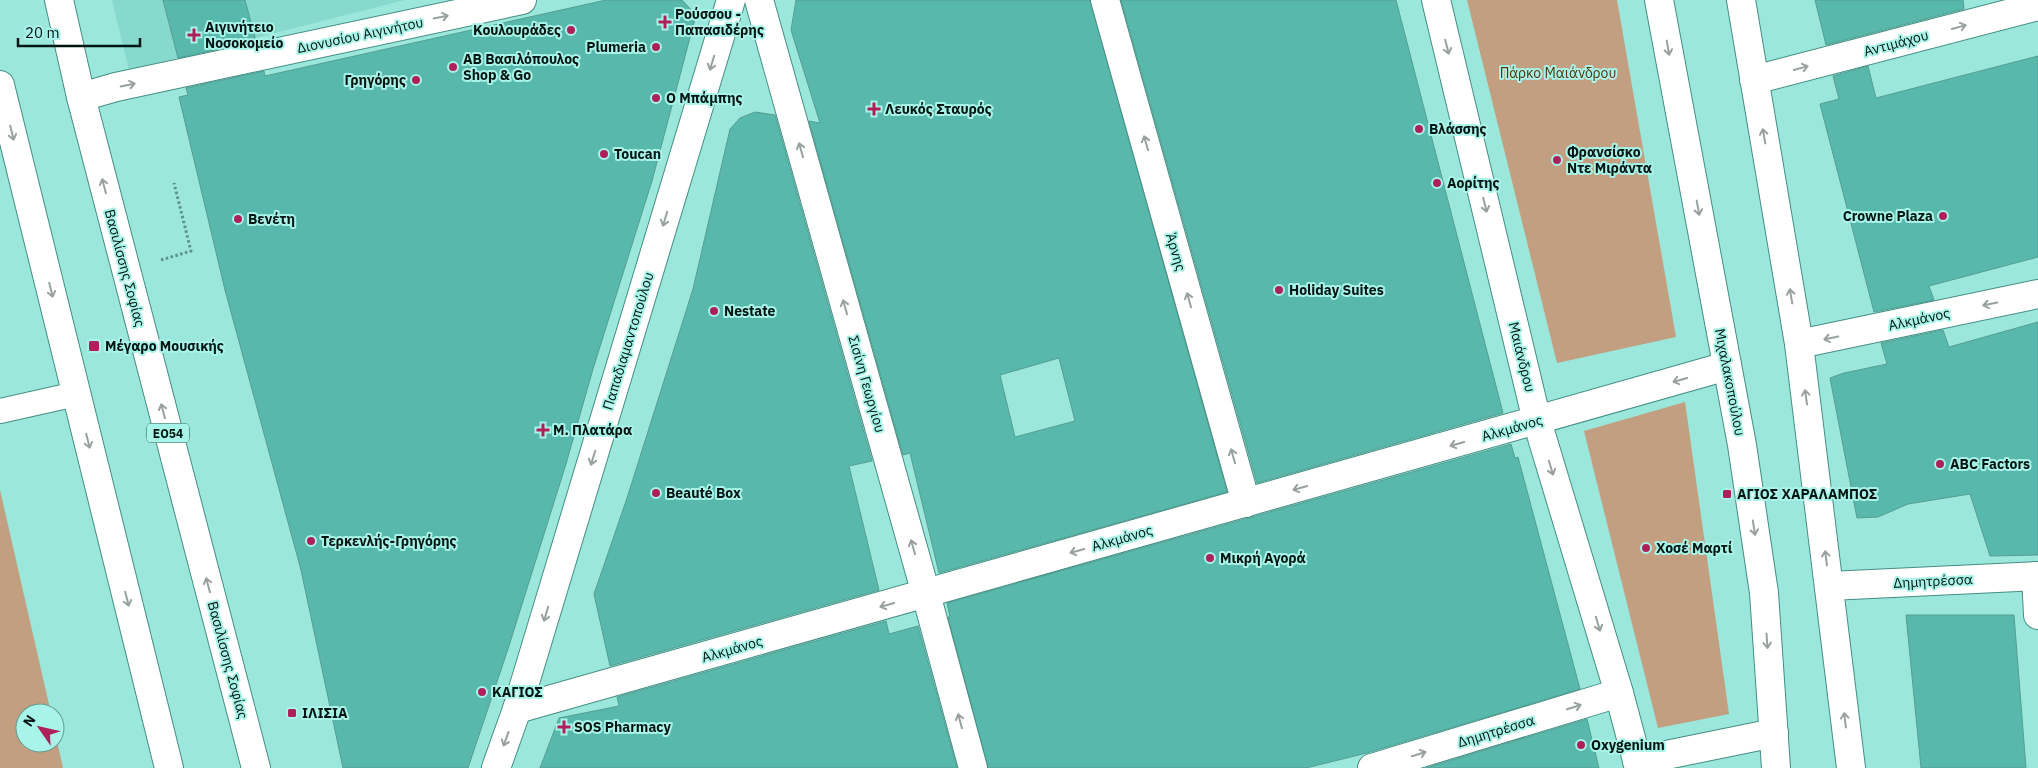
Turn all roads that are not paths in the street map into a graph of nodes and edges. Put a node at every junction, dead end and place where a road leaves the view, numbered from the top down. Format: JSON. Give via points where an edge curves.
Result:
{"nodes":[{"id":1,"x":59,"y":0,"type":"edge"},
{"id":2,"x":522,"y":0,"type":"edge"},
{"id":3,"x":731,"y":0,"type":"edge"},
{"id":4,"x":759,"y":0,"type":"edge"},
{"id":5,"x":1106,"y":0,"type":"edge"},
{"id":6,"x":1436,"y":0,"type":"edge"},
{"id":7,"x":1659,"y":0,"type":"edge"},
{"id":8,"x":1741,"y":0,"type":"edge"},
{"id":9,"x":2038,"y":6,"type":"edge"},
{"id":10,"x":1754,"y":80,"type":"junction"},
{"id":11,"x":0,"y":85,"type":"edge"},
{"id":12,"x":81,"y":97,"type":"junction"},
{"id":13,"x":2038,"y":294,"type":"edge"},
{"id":14,"x":1799,"y":344,"type":"junction"},
{"id":15,"x":1727,"y":366,"type":"junction"},
{"id":16,"x":76,"y":394,"type":"junction"},
{"id":17,"x":0,"y":411,"type":"edge"},
{"id":18,"x":1537,"y":421,"type":"junction"},
{"id":19,"x":1246,"y":503,"type":"junction"},
{"id":20,"x":2037,"y":576,"type":"edge"},
{"id":21,"x":1829,"y":586,"type":"junction"},
{"id":22,"x":926,"y":594,"type":"junction"},
{"id":23,"x":2038,"y":615,"type":"edge"},
{"id":24,"x":1619,"y":694,"type":"junction"},
{"id":25,"x":517,"y":709,"type":"junction"},
{"id":26,"x":1774,"y":733,"type":"junction"},
{"id":27,"x":1638,"y":765,"type":"edge"},
{"id":28,"x":169,"y":768,"type":"edge"},
{"id":29,"x":256,"y":768,"type":"edge"},
{"id":30,"x":496,"y":768,"type":"edge"},
{"id":31,"x":973,"y":768,"type":"edge"},
{"id":32,"x":1372,"y":768,"type":"edge"},
{"id":33,"x":1776,"y":768,"type":"edge"},
{"id":34,"x":1851,"y":768,"type":"edge"}],
"edges":[{"from":1,"to":12,"type":"street","name":"Βασιλίσσης Σοφίας","number":"ΕΟ54"},
{"from":12,"to":2,"type":"street","name":"Διονυσίου Αιγινήτου","one_way":true},
{"from":3,"to":25,"type":"street","name":"Παπαδιαμαντοπούλου","one_way":true},
{"from":22,"to":4,"type":"street","name":"Σισίνη Γεωργίου","one_way":true},
{"from":19,"to":5,"type":"street","name":"Άρνης","one_way":true},
{"from":6,"to":18,"type":"street","name":"Μαιάνδρου","one_way":true},
{"from":7,"to":15,"type":"street","name":"Μιχαλακοπούλου","one_way":true},
{"from":8,"to":10,"type":"street"},
{"from":10,"to":9,"type":"street","name":"Αντιμάχου","one_way":true},
{"from":14,"to":10,"type":"street","one_way":true},
{"from":11,"to":16,"type":"street","one_way":true},
{"from":29,"to":12,"type":"street","name":"Βασιλίσσης Σοφίας","number":"ΕΟ54","one_way":true},
{"from":13,"to":14,"type":"street","name":"Αλκμάνος","one_way":true},
{"from":21,"to":14,"type":"street","one_way":true},
{"from":15,"to":18,"type":"street","name":"Αλκμάνος","one_way":true},
{"from":15,"to":26,"type":"street","name":"Μιχαλακοπούλου","one_way":true,"via":[[1764,593]]},
{"from":16,"to":17,"type":"lane"},
{"from":16,"to":28,"type":"street","one_way":true},
{"from":18,"to":19,"type":"street","name":"Αλκμάνος","one_way":true},
{"from":18,"to":24,"type":"street","name":"Μαιάνδρου","one_way":true},
{"from":19,"to":22,"type":"street","name":"Αλκμάνος","one_way":true},
{"from":20,"to":21,"type":"street","name":"Δημητρέσσα"},
{"from":20,"to":23,"type":"street"},
{"from":34,"to":21,"type":"street","one_way":true},
{"from":22,"to":25,"type":"street","name":"Αλκμάνος","one_way":true},
{"from":31,"to":22,"type":"street","name":"Σισίνη Γεωργίου","one_way":true},
{"from":24,"to":27,"type":"street","name":"Μαιάνδρου"},
{"from":32,"to":24,"type":"street","name":"Δημητρέσσα","one_way":true},
{"from":25,"to":30,"type":"street","name":"Παπαδιαμαντοπούλου","one_way":true},
{"from":26,"to":27,"type":"street"},
{"from":26,"to":33,"type":"street","name":"Μιχαλακοπούλου"}]}
